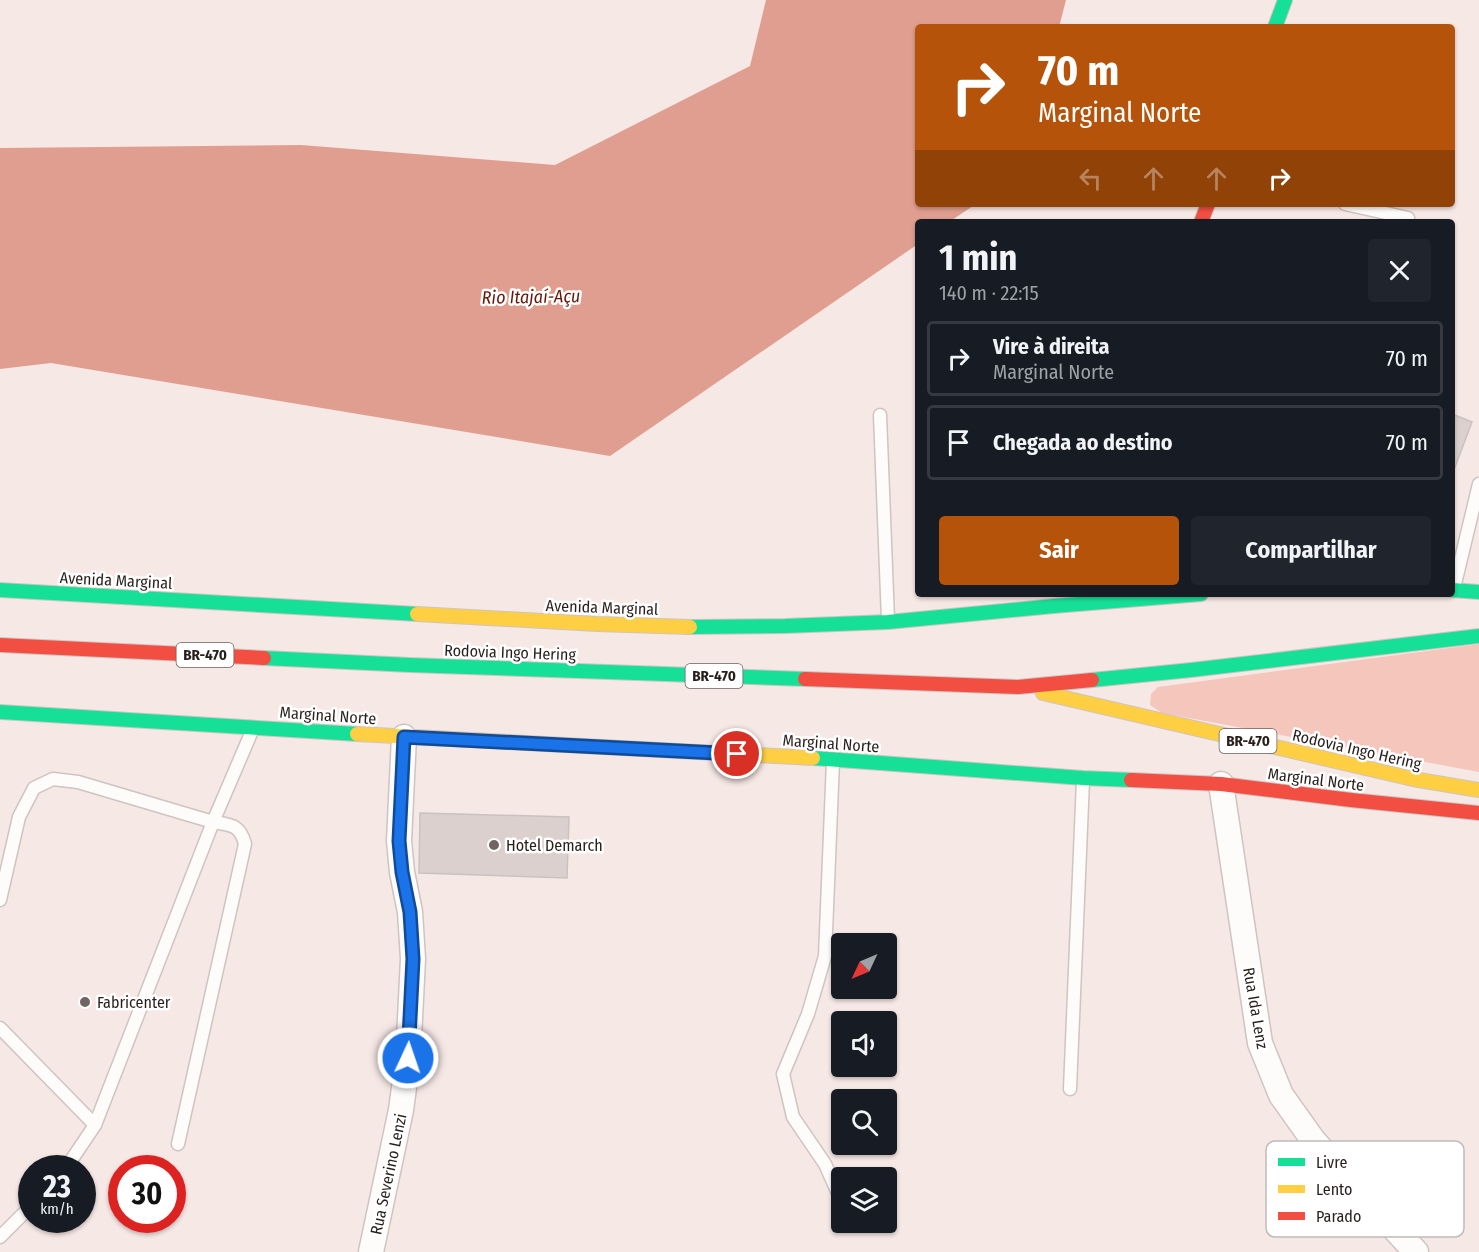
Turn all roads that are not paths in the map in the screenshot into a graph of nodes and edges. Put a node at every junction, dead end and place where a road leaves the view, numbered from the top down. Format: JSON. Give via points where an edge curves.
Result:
{"nodes":[{"id":1,"x":1286,"y":0,"type":"edge"},
{"id":2,"x":1276,"y":24,"type":"edge"},
{"id":3,"x":1358,"y":207,"type":"edge"},
{"id":4,"x":1408,"y":218,"type":"dead end"},
{"id":5,"x":880,"y":415,"type":"dead end"},
{"id":6,"x":1479,"y":484,"type":"edge"},
{"id":7,"x":1455,"y":582,"type":"edge"},
{"id":8,"x":0,"y":590,"type":"edge"},
{"id":9,"x":1455,"y":590,"type":"edge"},
{"id":10,"x":1479,"y":592,"type":"edge"},
{"id":11,"x":1128,"y":597,"type":"edge"},
{"id":12,"x":1056,"y":600,"type":"edge"},
{"id":13,"x":888,"y":622,"type":"junction"},
{"id":14,"x":1479,"y":636,"type":"edge"},
{"id":15,"x":0,"y":645,"type":"edge"},
{"id":16,"x":1018,"y":687,"type":"junction"},
{"id":17,"x":0,"y":712,"type":"edge"},
{"id":18,"x":254,"y":727,"type":"junction"},
{"id":19,"x":404,"y":737,"type":"junction"},
{"id":20,"x":833,"y":759,"type":"junction"},
{"id":21,"x":1083,"y":778,"type":"junction"},
{"id":22,"x":1221,"y":784,"type":"junction"},
{"id":23,"x":1479,"y":790,"type":"edge"},
{"id":24,"x":1454,"y":811,"type":"junction"},
{"id":25,"x":1479,"y":813,"type":"edge"},
{"id":26,"x":213,"y":822,"type":"junction"},
{"id":27,"x":1479,"y":826,"type":"edge"},
{"id":28,"x":0,"y":900,"type":"edge"},
{"id":29,"x":0,"y":1028,"type":"edge"},
{"id":30,"x":1070,"y":1089,"type":"dead end"},
{"id":31,"x":95,"y":1125,"type":"junction"},
{"id":32,"x":1314,"y":1141,"type":"edge"},
{"id":33,"x":178,"y":1144,"type":"dead end"},
{"id":34,"x":75,"y":1155,"type":"edge"},
{"id":35,"x":831,"y":1177,"type":"edge"},
{"id":36,"x":18,"y":1219,"type":"edge"},
{"id":37,"x":0,"y":1236,"type":"edge"},
{"id":38,"x":1402,"y":1237,"type":"edge"},
{"id":39,"x":372,"y":1252,"type":"edge"},
{"id":40,"x":1416,"y":1252,"type":"edge"}],
"edges":[{"from":1,"to":2,"type":"main road"},
{"from":3,"to":4,"type":"lane"},
{"from":5,"to":13,"type":"lane"},
{"from":6,"to":7,"type":"lane"},
{"from":8,"to":13,"type":"main road","name":"Avenida Marginal","via":[[597,624],[694,627]]},
{"from":9,"to":10,"type":"main road"},
{"from":11,"to":12,"type":"main road","name":"Avenida Marginal"},
{"from":12,"to":13,"type":"main road","name":"Avenida Marginal"},
{"from":14,"to":16,"type":"main road","name":"Rodovia Ingo Hering","number":"BR-470"},
{"from":15,"to":16,"type":"main road","name":"Rodovia Ingo Hering","number":"BR-470","via":[[410,665]]},
{"from":16,"to":23,"type":"main road","name":"Rodovia Ingo Hering","number":"BR-470","via":[[1413,779]]},
{"from":17,"to":18,"type":"main road","name":"Marginal Norte"},
{"from":18,"to":19,"type":"main road","name":"Marginal Norte"},
{"from":18,"to":26,"type":"lane"},
{"from":19,"to":20,"type":"main road","name":"Marginal Norte"},
{"from":19,"to":39,"type":"street","name":"Rua Severino Lenzi","via":[[399,841],[413,959],[408,1058]]},
{"from":20,"to":21,"type":"main road","name":"Marginal Norte"},
{"from":20,"to":35,"type":"lane","via":[[825,956],[808,1014],[783,1074],[793,1117]]},
{"from":21,"to":22,"type":"main road","name":"Marginal Norte"},
{"from":21,"to":30,"type":"lane"},
{"from":22,"to":24,"type":"main road","name":"Marginal Norte"},
{"from":22,"to":32,"type":"street","name":"Rua Ida Lenz","via":[[1260,1043],[1281,1095]]},
{"from":24,"to":25,"type":"main road","name":"Marginal Norte"},
{"from":24,"to":27,"type":"lane"},
{"from":26,"to":28,"type":"lane","via":[[53,778],[34,788],[19,817]]},
{"from":26,"to":31,"type":"lane"},
{"from":26,"to":33,"type":"lane","via":[[231,825],[242,833],[245,844]]},
{"from":29,"to":31,"type":"lane"},
{"from":31,"to":34,"type":"lane"},
{"from":36,"to":37,"type":"lane"},
{"from":38,"to":40,"type":"street","name":"Rua Ida Lenz"}]}
